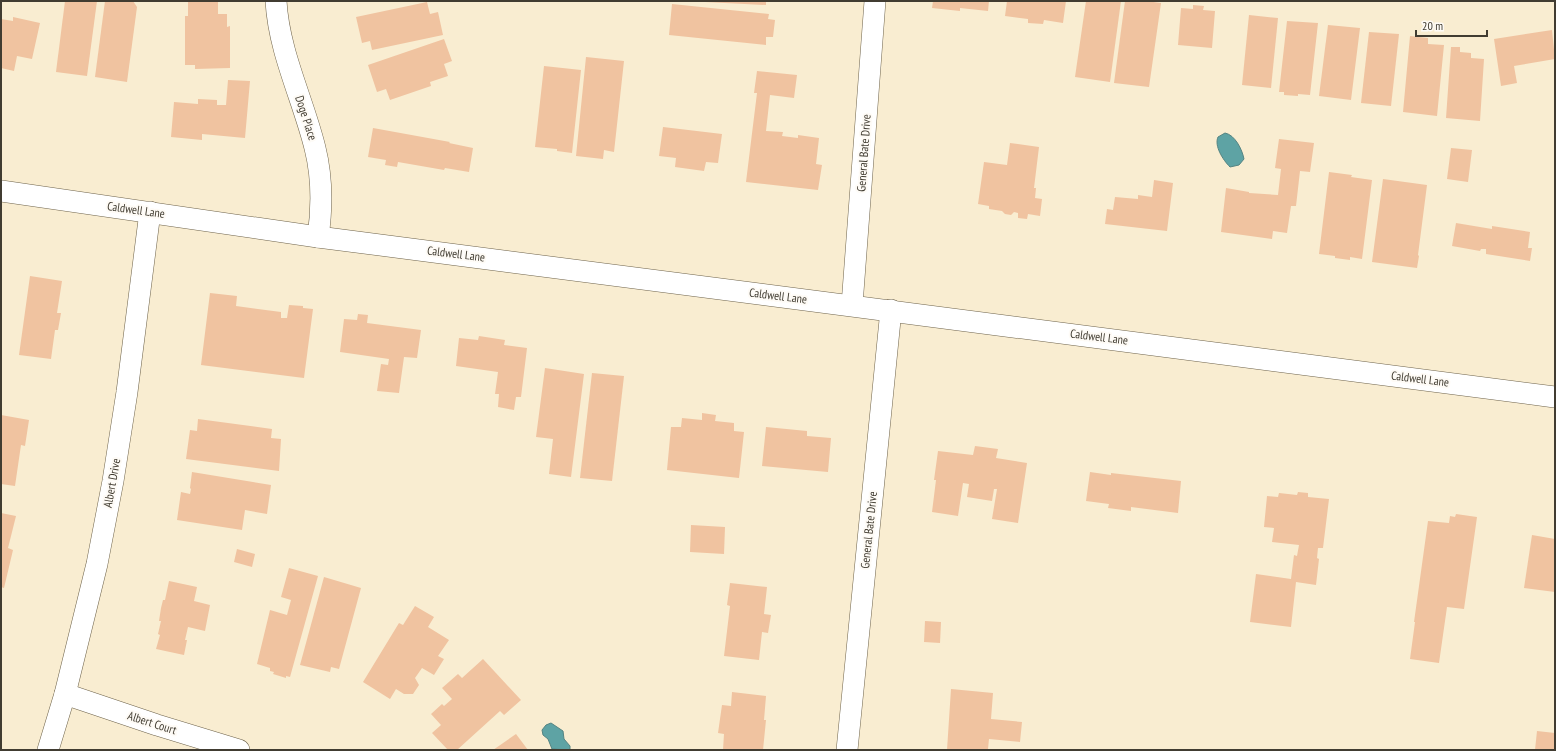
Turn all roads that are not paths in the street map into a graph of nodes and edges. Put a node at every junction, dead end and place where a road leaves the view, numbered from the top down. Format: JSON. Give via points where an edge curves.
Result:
{"nodes":[{"id":1,"x":276,"y":1,"type":"edge"},
{"id":2,"x":875,"y":1,"type":"edge"},
{"id":3,"x":1,"y":191,"type":"edge"},
{"id":4,"x":150,"y":212,"type":"junction"},
{"id":5,"x":318,"y":237,"type":"junction"},
{"id":6,"x":852,"y":305,"type":"junction"},
{"id":7,"x":890,"y":310,"type":"junction"},
{"id":8,"x":1555,"y":397,"type":"edge"},
{"id":9,"x":65,"y":694,"type":"junction"},
{"id":10,"x":48,"y":750,"type":"edge"},
{"id":11,"x":239,"y":750,"type":"edge"},
{"id":12,"x":847,"y":750,"type":"edge"}],
"edges":[{"from":1,"to":5,"type":"street","name":"Doge Place","via":[[287,62],[316,150],[320,197]]},
{"from":2,"to":6,"type":"street","name":"General Bate Drive"},
{"from":3,"to":4,"type":"street","name":"Caldwell Lane"},
{"from":4,"to":5,"type":"street","name":"Caldwell Lane"},
{"from":4,"to":9,"type":"street","name":"Albert Drive","via":[[113,481],[97,564]]},
{"from":5,"to":6,"type":"street","name":"Caldwell Lane"},
{"from":6,"to":7,"type":"street","name":"Caldwell Lane"},
{"from":7,"to":8,"type":"street","name":"Caldwell Lane"},
{"from":7,"to":12,"type":"street","name":"General Bate Drive"},
{"from":9,"to":10,"type":"street","name":"Albert Drive"},
{"from":9,"to":11,"type":"street","name":"Albert Court"}]}
